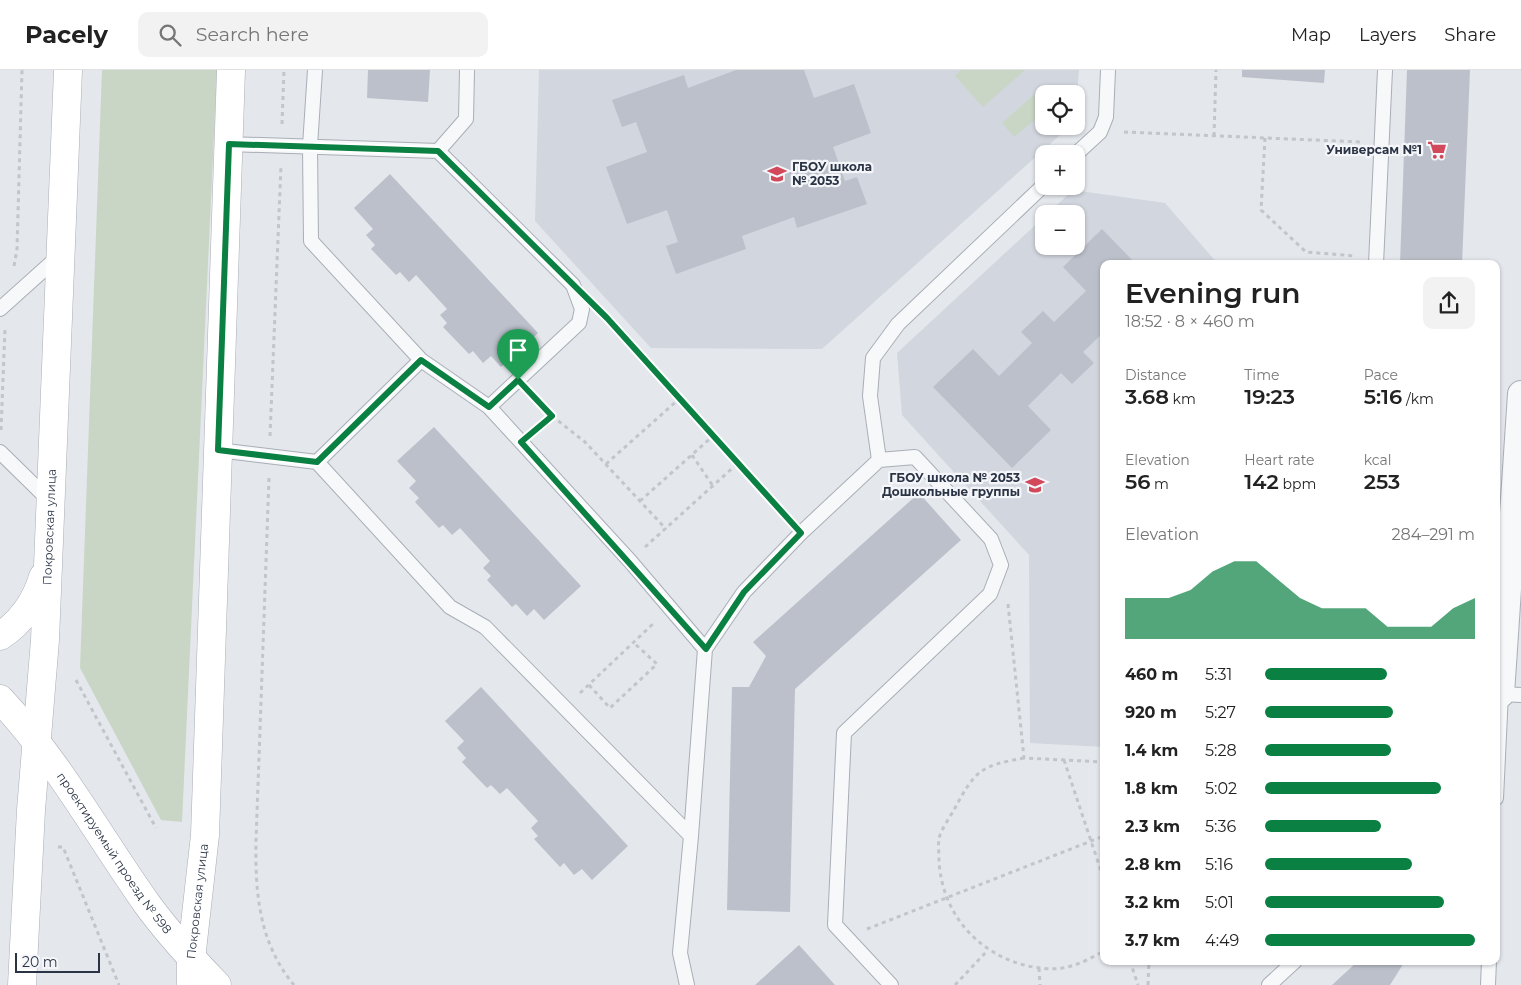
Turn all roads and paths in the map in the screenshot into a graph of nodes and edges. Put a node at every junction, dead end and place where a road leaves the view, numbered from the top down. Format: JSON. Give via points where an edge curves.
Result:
{"nodes":[{"id":1,"x":22,"y":70,"type":"edge"},
{"id":2,"x":68,"y":70,"type":"edge"},
{"id":3,"x":232,"y":70,"type":"edge"},
{"id":4,"x":284,"y":70,"type":"edge"},
{"id":5,"x":315,"y":70,"type":"edge"},
{"id":6,"x":467,"y":70,"type":"edge"},
{"id":7,"x":1108,"y":70,"type":"edge"},
{"id":8,"x":1216,"y":70,"type":"edge"},
{"id":9,"x":1385,"y":70,"type":"edge"},
{"id":10,"x":1100,"y":132,"type":"junction"},
{"id":11,"x":1214,"y":136,"type":"junction"},
{"id":12,"x":1264,"y":138,"type":"junction"},
{"id":13,"x":1382,"y":142,"type":"junction"},
{"id":14,"x":229,"y":144,"type":"junction"},
{"id":15,"x":282,"y":146,"type":"junction"},
{"id":16,"x":310,"y":146,"type":"junction"},
{"id":17,"x":1085,"y":146,"type":"edge"},
{"id":18,"x":438,"y":151,"type":"junction"},
{"id":19,"x":1035,"y":194,"type":"edge"},
{"id":20,"x":61,"y":255,"type":"junction"},
{"id":21,"x":1368,"y":260,"type":"edge"},
{"id":22,"x":1376,"y":260,"type":"edge"},
{"id":23,"x":573,"y":285,"type":"junction"},
{"id":24,"x":3,"y":306,"type":"edge"},
{"id":25,"x":421,"y":360,"type":"junction"},
{"id":26,"x":518,"y":380,"type":"junction"},
{"id":27,"x":1521,"y":394,"type":"edge"},
{"id":28,"x":679,"y":399,"type":"junction"},
{"id":29,"x":489,"y":407,"type":"junction"},
{"id":30,"x":552,"y":416,"type":"junction"},
{"id":31,"x":713,"y":436,"type":"junction"},
{"id":32,"x":0,"y":440,"type":"edge"},
{"id":33,"x":521,"y":442,"type":"junction"},
{"id":34,"x":218,"y":450,"type":"junction"},
{"id":35,"x":0,"y":452,"type":"edge"},
{"id":36,"x":692,"y":455,"type":"junction"},
{"id":37,"x":270,"y":457,"type":"junction"},
{"id":38,"x":879,"y":460,"type":"junction"},
{"id":39,"x":317,"y":462,"type":"junction"},
{"id":40,"x":606,"y":464,"type":"junction"},
{"id":41,"x":737,"y":464,"type":"junction"},
{"id":42,"x":713,"y":486,"type":"junction"},
{"id":43,"x":51,"y":502,"type":"junction"},
{"id":44,"x":640,"y":502,"type":"junction"},
{"id":45,"x":666,"y":529,"type":"junction"},
{"id":46,"x":801,"y":533,"type":"junction"},
{"id":47,"x":48,"y":556,"type":"junction"},
{"id":48,"x":630,"y":561,"type":"junction"},
{"id":49,"x":1001,"y":564,"type":"junction"},
{"id":50,"x":670,"y":608,"type":"junction"},
{"id":51,"x":0,"y":636,"type":"edge"},
{"id":52,"x":634,"y":643,"type":"junction"},
{"id":53,"x":706,"y":649,"type":"junction"},
{"id":54,"x":76,"y":680,"type":"dead end"},
{"id":55,"x":589,"y":685,"type":"junction"},
{"id":56,"x":1506,"y":695,"type":"edge"},
{"id":57,"x":0,"y":699,"type":"edge"},
{"id":58,"x":565,"y":708,"type":"junction"},
{"id":59,"x":36,"y":742,"type":"junction"},
{"id":60,"x":1500,"y":757,"type":"edge"},
{"id":61,"x":1024,"y":758,"type":"junction"},
{"id":62,"x":1064,"y":760,"type":"junction"},
{"id":63,"x":1100,"y":762,"type":"edge"},
{"id":64,"x":156,"y":828,"type":"dead end"},
{"id":65,"x":691,"y":836,"type":"junction"},
{"id":66,"x":1100,"y":838,"type":"edge"},
{"id":67,"x":1091,"y":841,"type":"junction"},
{"id":68,"x":29,"y":844,"type":"junction"},
{"id":69,"x":1100,"y":868,"type":"edge"},
{"id":70,"x":946,"y":898,"type":"junction"},
{"id":71,"x":847,"y":937,"type":"junction"},
{"id":72,"x":988,"y":950,"type":"junction"},
{"id":73,"x":1100,"y":953,"type":"edge"},
{"id":74,"x":1131,"y":965,"type":"edge"},
{"id":75,"x":1149,"y":965,"type":"edge"},
{"id":76,"x":1290,"y":965,"type":"edge"},
{"id":77,"x":1489,"y":965,"type":"edge"},
{"id":78,"x":1040,"y":968,"type":"junction"},
{"id":79,"x":191,"y":972,"type":"edge"},
{"id":80,"x":22,"y":985,"type":"edge"},
{"id":81,"x":119,"y":985,"type":"edge"},
{"id":82,"x":217,"y":985,"type":"edge"},
{"id":83,"x":294,"y":985,"type":"edge"},
{"id":84,"x":688,"y":985,"type":"edge"},
{"id":85,"x":891,"y":985,"type":"edge"},
{"id":86,"x":955,"y":985,"type":"edge"},
{"id":87,"x":1040,"y":985,"type":"edge"},
{"id":88,"x":1138,"y":985,"type":"edge"},
{"id":89,"x":1148,"y":985,"type":"edge"},
{"id":90,"x":1268,"y":985,"type":"edge"},
{"id":91,"x":1488,"y":985,"type":"edge"}],
"edges":[{"from":1,"to":24,"type":"path","via":[[18,249]]},
{"from":2,"to":20,"type":"main road","name":"Покровская улица"},
{"from":3,"to":14,"type":"main road","name":"Покровская улица"},
{"from":4,"to":15,"type":"path"},
{"from":5,"to":16,"type":"lane"},
{"from":6,"to":18,"type":"lane","via":[[466,119]]},
{"from":7,"to":10,"type":"lane","via":[[1106,117]]},
{"from":8,"to":11,"type":"path"},
{"from":9,"to":13,"type":"lane"},
{"from":10,"to":11,"type":"path"},
{"from":10,"to":17,"type":"lane"},
{"from":11,"to":12,"type":"path"},
{"from":12,"to":13,"type":"path"},
{"from":12,"to":21,"type":"path","via":[[1261,210],[1306,252]]},
{"from":13,"to":22,"type":"lane"},
{"from":14,"to":15,"type":"lane"},
{"from":14,"to":34,"type":"main road","name":"Покровская улица"},
{"from":15,"to":16,"type":"lane"},
{"from":15,"to":37,"type":"path"},
{"from":16,"to":18,"type":"lane"},
{"from":16,"to":25,"type":"lane","via":[[312,241]]},
{"from":18,"to":23,"type":"lane"},
{"from":19,"to":38,"type":"lane","via":[[898,324],[872,358],[870,396]]},
{"from":20,"to":24,"type":"lane"},
{"from":20,"to":43,"type":"main road","name":"Покровская улица"},
{"from":23,"to":26,"type":"lane","via":[[582,309],[579,324]]},
{"from":23,"to":28,"type":"path"},
{"from":24,"to":32,"type":"path"},
{"from":25,"to":29,"type":"lane"},
{"from":25,"to":39,"type":"lane"},
{"from":26,"to":29,"type":"lane"},
{"from":26,"to":30,"type":"path"},
{"from":27,"to":56,"type":"street"},
{"from":28,"to":31,"type":"path"},
{"from":28,"to":40,"type":"path"},
{"from":29,"to":33,"type":"lane"},
{"from":30,"to":33,"type":"path"},
{"from":30,"to":40,"type":"path"},
{"from":31,"to":36,"type":"path"},
{"from":31,"to":41,"type":"path"},
{"from":33,"to":48,"type":"lane"},
{"from":34,"to":37,"type":"lane"},
{"from":34,"to":79,"type":"main road","name":"Покровская улица","via":[[203,862]]},
{"from":35,"to":43,"type":"lane"},
{"from":36,"to":42,"type":"path"},
{"from":36,"to":44,"type":"path"},
{"from":37,"to":39,"type":"lane"},
{"from":37,"to":83,"type":"path","via":[[256,889],[266,934],[274,954]]},
{"from":38,"to":46,"type":"lane"},
{"from":38,"to":49,"type":"lane","via":[[915,457],[991,539]]},
{"from":39,"to":58,"type":"lane","via":[[450,608],[485,627]]},
{"from":40,"to":44,"type":"path"},
{"from":41,"to":42,"type":"path"},
{"from":41,"to":46,"type":"path"},
{"from":42,"to":45,"type":"path"},
{"from":43,"to":47,"type":"main road","name":"Покровская улица"},
{"from":44,"to":45,"type":"path"},
{"from":45,"to":48,"type":"path"},
{"from":46,"to":53,"type":"lane","via":[[744,592]]},
{"from":47,"to":51,"type":"main road","via":[[40,587],[31,605]]},
{"from":47,"to":59,"type":"main road","name":"Покровская улица"},
{"from":48,"to":50,"type":"lane"},
{"from":49,"to":61,"type":"path","via":[[1006,581]]},
{"from":49,"to":71,"type":"lane","via":[[990,594],[844,733],[835,924]]},
{"from":50,"to":52,"type":"path"},
{"from":50,"to":53,"type":"lane"},
{"from":52,"to":55,"type":"path"},
{"from":52,"to":55,"type":"path","via":[[657,664],[610,708]]},
{"from":53,"to":65,"type":"lane"},
{"from":54,"to":64,"type":"path"},
{"from":55,"to":58,"type":"path"},
{"from":56,"to":60,"type":"lane"},
{"from":57,"to":59,"type":"main road","name":"проектируемый проезд № 598"},
{"from":58,"to":65,"type":"lane"},
{"from":59,"to":68,"type":"main road","name":"Покровская улица"},
{"from":59,"to":79,"type":"main road","name":"проектируемый проезд № 598","via":[[70,786]]},
{"from":61,"to":62,"type":"path"},
{"from":61,"to":70,"type":"path","via":[[992,764],[970,780],[939,838],[940,876]]},
{"from":62,"to":63,"type":"path"},
{"from":62,"to":67,"type":"path"},
{"from":65,"to":84,"type":"lane","via":[[680,952]]},
{"from":66,"to":67,"type":"path"},
{"from":67,"to":69,"type":"path"},
{"from":67,"to":70,"type":"path"},
{"from":68,"to":80,"type":"main road","name":"Покровская улица"},
{"from":68,"to":81,"type":"path","via":[[63,847]]},
{"from":70,"to":71,"type":"path"},
{"from":70,"to":72,"type":"path","via":[[960,924]]},
{"from":71,"to":85,"type":"lane"},
{"from":72,"to":78,"type":"path","via":[[1016,963]]},
{"from":72,"to":86,"type":"path"},
{"from":73,"to":78,"type":"path","via":[[1091,959],[1061,968]]},
{"from":74,"to":88,"type":"path"},
{"from":75,"to":89,"type":"path"},
{"from":76,"to":90,"type":"lane"},
{"from":77,"to":91,"type":"lane"},
{"from":78,"to":87,"type":"path"},
{"from":79,"to":82,"type":"main road","name":"проектируемый проезд № 598"}]}
